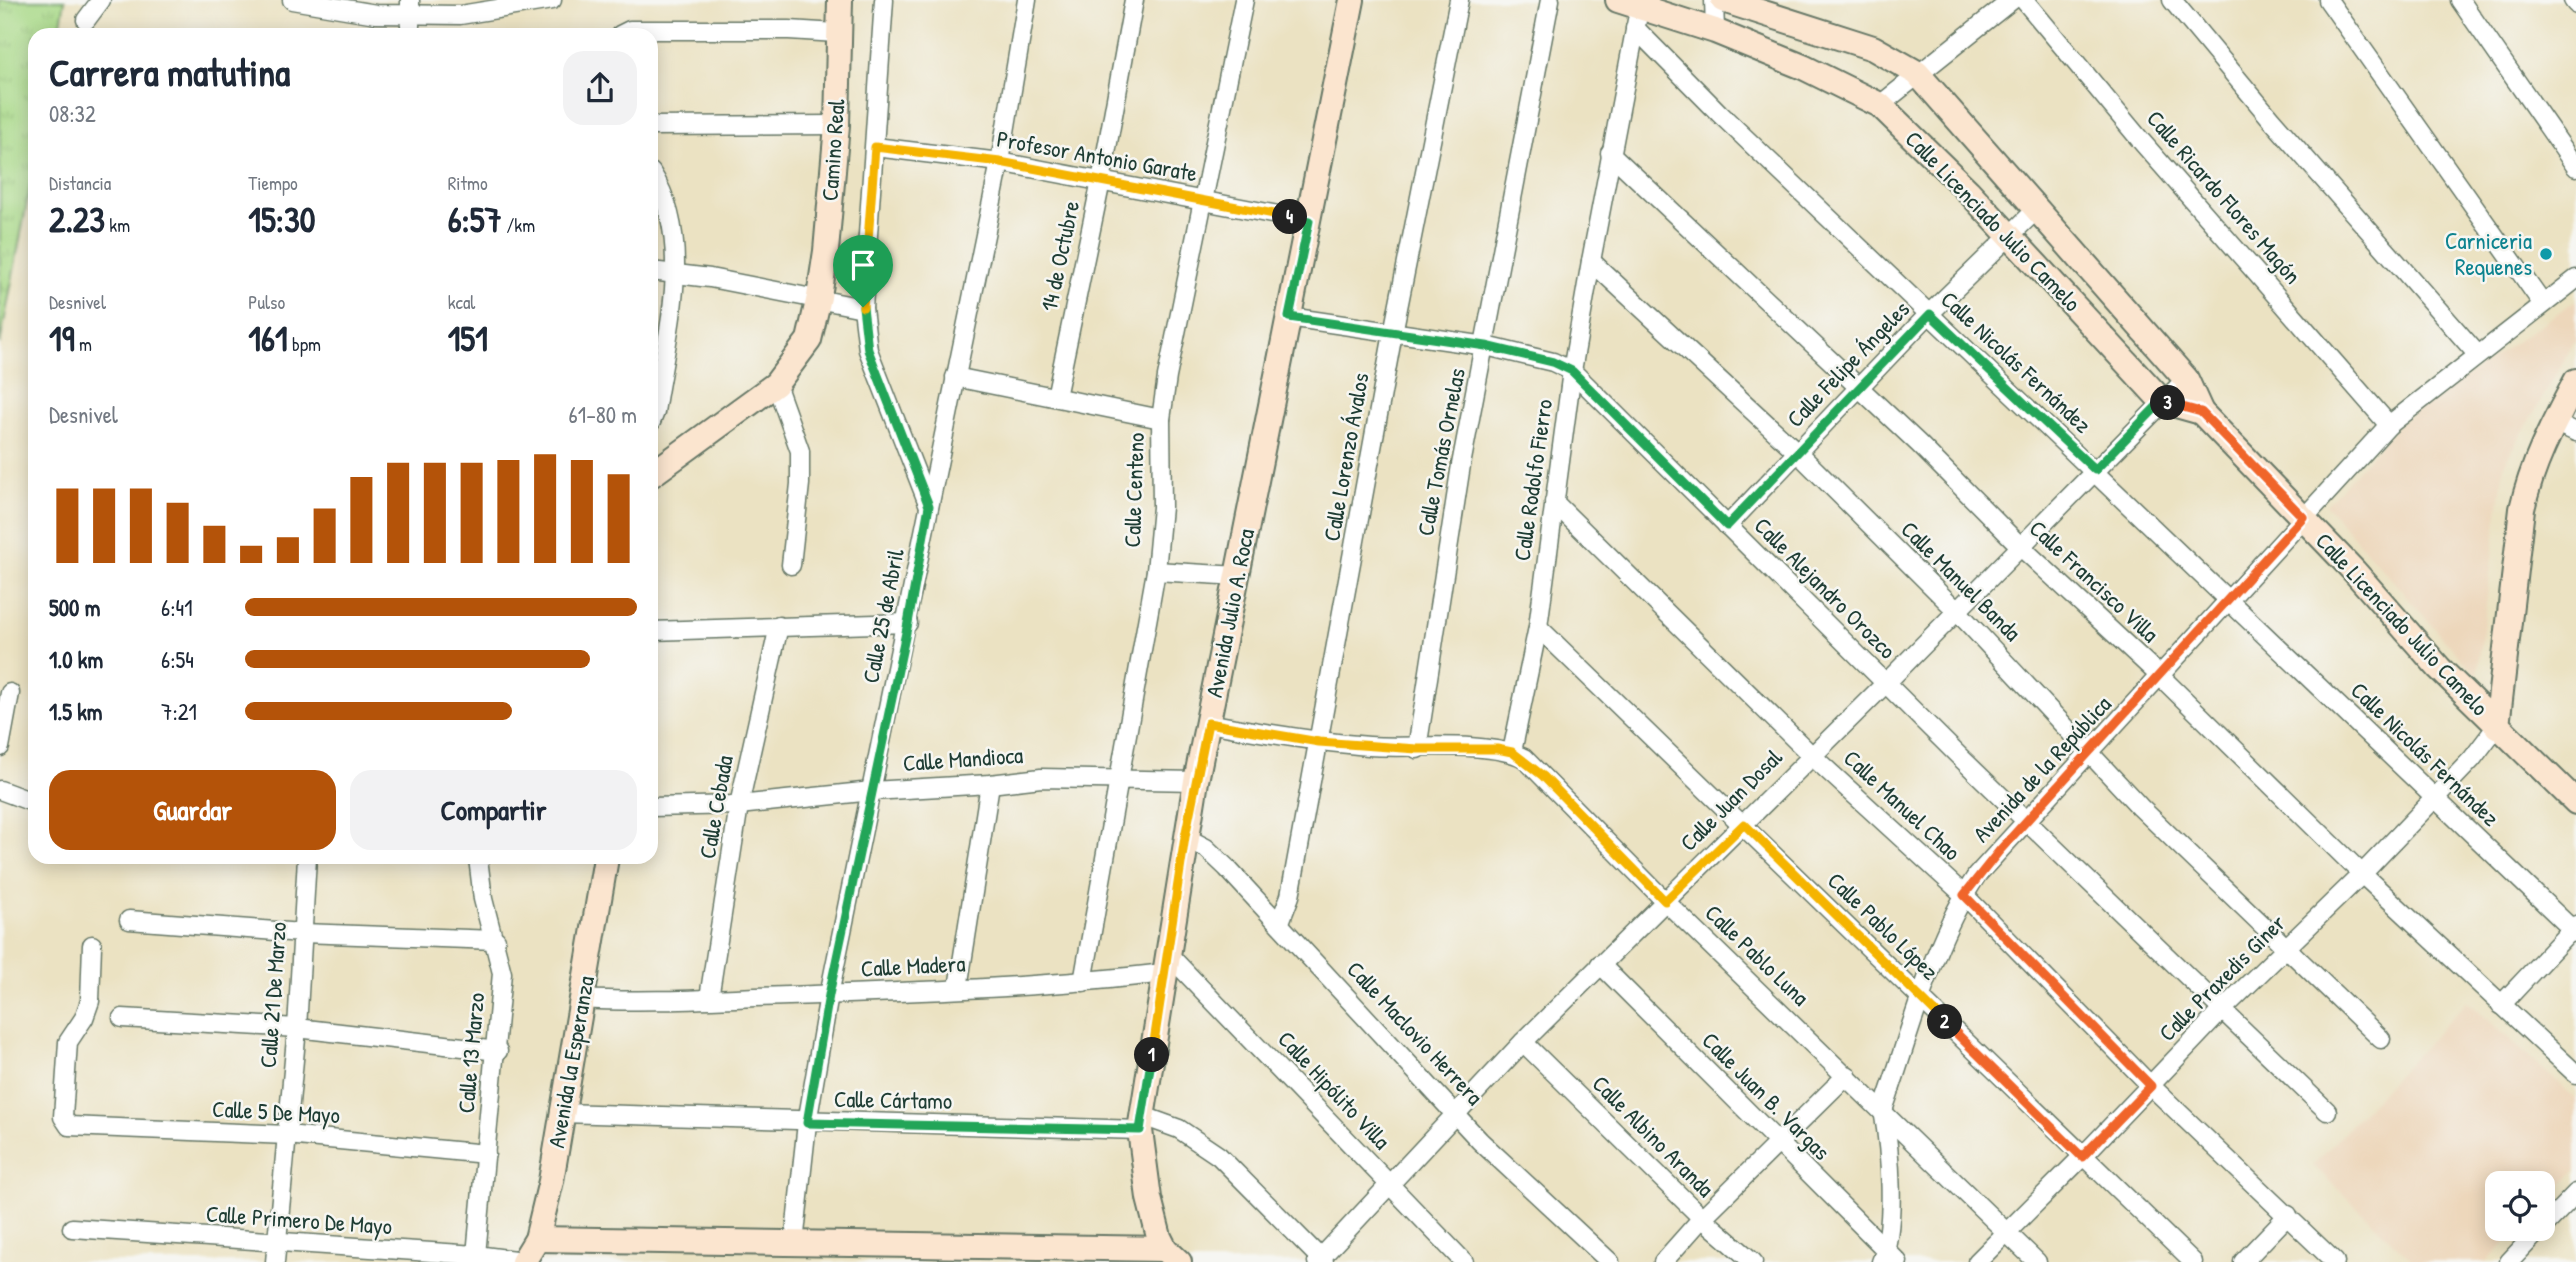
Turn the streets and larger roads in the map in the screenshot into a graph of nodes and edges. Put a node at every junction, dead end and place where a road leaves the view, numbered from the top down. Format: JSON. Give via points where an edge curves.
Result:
{"nodes":[{"id":1,"x":101,"y":0,"type":"edge"},
{"id":2,"x":292,"y":0,"type":"edge"},
{"id":3,"x":552,"y":0,"type":"edge"},
{"id":4,"x":840,"y":0,"type":"edge"},
{"id":5,"x":884,"y":0,"type":"edge"},
{"id":6,"x":1027,"y":0,"type":"edge"},
{"id":7,"x":1134,"y":0,"type":"edge"},
{"id":8,"x":1244,"y":0,"type":"edge"},
{"id":9,"x":1352,"y":0,"type":"edge"},
{"id":10,"x":1460,"y":0,"type":"edge"},
{"id":11,"x":1550,"y":0,"type":"edge"},
{"id":12,"x":1714,"y":0,"type":"edge"},
{"id":13,"x":1723,"y":0,"type":"edge"},
{"id":14,"x":2012,"y":0,"type":"edge"},
{"id":15,"x":2024,"y":0,"type":"edge"},
{"id":16,"x":2172,"y":0,"type":"edge"},
{"id":17,"x":2328,"y":0,"type":"edge"},
{"id":18,"x":2460,"y":0,"type":"edge"},
{"id":19,"x":320,"y":1,"type":"edge"},
{"id":20,"x":521,"y":4,"type":"edge"},
{"id":21,"x":410,"y":8,"type":"edge"},
{"id":22,"x":1631,"y":12,"type":"edge"},
{"id":23,"x":86,"y":20,"type":"dead end"},
{"id":24,"x":410,"y":28,"type":"edge"},
{"id":25,"x":658,"y":30,"type":"edge"},
{"id":26,"x":1715,"y":31,"type":"junction"},
{"id":27,"x":837,"y":33,"type":"junction"},
{"id":28,"x":1917,"y":73,"type":"junction"},
{"id":29,"x":1880,"y":105,"type":"junction"},
{"id":30,"x":837,"y":125,"type":"junction"},
{"id":31,"x":658,"y":126,"type":"edge"},
{"id":32,"x":875,"y":147,"type":"junction"},
{"id":33,"x":1610,"y":153,"type":"junction"},
{"id":34,"x":1000,"y":162,"type":"junction"},
{"id":35,"x":2576,"y":167,"type":"edge"},
{"id":36,"x":1101,"y":181,"type":"junction"},
{"id":37,"x":658,"y":184,"type":"edge"},
{"id":38,"x":1204,"y":200,"type":"junction"},
{"id":39,"x":2037,"y":209,"type":"junction"},
{"id":40,"x":1309,"y":221,"type":"junction"},
{"id":41,"x":2009,"y":236,"type":"junction"},
{"id":42,"x":1591,"y":261,"type":"junction"},
{"id":43,"x":658,"y":272,"type":"edge"},
{"id":44,"x":675,"y":273,"type":"junction"},
{"id":45,"x":2576,"y":279,"type":"edge"},
{"id":46,"x":820,"y":297,"type":"junction"},
{"id":47,"x":2542,"y":303,"type":"junction"},
{"id":48,"x":863,"y":307,"type":"junction"},
{"id":49,"x":1930,"y":314,"type":"junction"},
{"id":50,"x":1289,"y":317,"type":"junction"},
{"id":51,"x":1393,"y":333,"type":"junction"},
{"id":52,"x":1486,"y":346,"type":"junction"},
{"id":53,"x":2477,"y":354,"type":"junction"},
{"id":54,"x":1572,"y":371,"type":"junction"},
{"id":55,"x":955,"y":377,"type":"junction"},
{"id":56,"x":2186,"y":379,"type":"junction"},
{"id":57,"x":2576,"y":380,"type":"edge"},
{"id":58,"x":776,"y":384,"type":"junction"},
{"id":59,"x":1861,"y":388,"type":"junction"},
{"id":60,"x":658,"y":391,"type":"edge"},
{"id":61,"x":1056,"y":397,"type":"junction"},
{"id":62,"x":2162,"y":401,"type":"junction"},
{"id":63,"x":2201,"y":412,"type":"junction"},
{"id":64,"x":1161,"y":419,"type":"junction"},
{"id":65,"x":2389,"y":425,"type":"junction"},
{"id":66,"x":2565,"y":427,"type":"edge"},
{"id":67,"x":1797,"y":452,"type":"junction"},
{"id":68,"x":658,"y":463,"type":"edge"},
{"id":69,"x":2095,"y":470,"type":"junction"},
{"id":70,"x":1554,"y":502,"type":"junction"},
{"id":71,"x":929,"y":506,"type":"junction"},
{"id":72,"x":2303,"y":517,"type":"junction"},
{"id":73,"x":1727,"y":526,"type":"junction"},
{"id":74,"x":2021,"y":547,"type":"junction"},
{"id":75,"x":791,"y":565,"type":"dead end"},
{"id":76,"x":1156,"y":571,"type":"junction"},
{"id":77,"x":1238,"y":576,"type":"junction"},
{"id":78,"x":2230,"y":599,"type":"junction"},
{"id":79,"x":1958,"y":611,"type":"junction"},
{"id":80,"x":908,"y":623,"type":"junction"},
{"id":81,"x":779,"y":626,"type":"junction"},
{"id":82,"x":1538,"y":627,"type":"junction"},
{"id":83,"x":658,"y":631,"type":"edge"},
{"id":84,"x":2160,"y":676,"type":"junction"},
{"id":85,"x":1886,"y":683,"type":"junction"},
{"id":86,"x":10,"y":693,"type":"dead end"},
{"id":87,"x":1208,"y":723,"type":"junction"},
{"id":88,"x":2497,"y":726,"type":"junction"},
{"id":89,"x":1319,"y":742,"type":"junction"},
{"id":90,"x":0,"y":747,"type":"edge"},
{"id":91,"x":1417,"y":749,"type":"junction"},
{"id":92,"x":1512,"y":752,"type":"junction"},
{"id":93,"x":2090,"y":753,"type":"junction"},
{"id":94,"x":1811,"y":755,"type":"junction"},
{"id":95,"x":1118,"y":777,"type":"junction"},
{"id":96,"x":1196,"y":781,"type":"junction"},
{"id":97,"x":990,"y":784,"type":"junction"},
{"id":98,"x":0,"y":790,"type":"edge"},
{"id":99,"x":873,"y":790,"type":"junction"},
{"id":100,"x":2435,"y":797,"type":"junction"},
{"id":101,"x":28,"y":800,"type":"edge"},
{"id":102,"x":2576,"y":803,"type":"edge"},
{"id":103,"x":739,"y":805,"type":"junction"},
{"id":104,"x":658,"y":807,"type":"edge"},
{"id":105,"x":2028,"y":821,"type":"junction"},
{"id":106,"x":1744,"y":824,"type":"junction"},
{"id":107,"x":1185,"y":837,"type":"junction"},
{"id":108,"x":307,"y":864,"type":"edge"},
{"id":109,"x":479,"y":864,"type":"edge"},
{"id":110,"x":605,"y":864,"type":"edge"},
{"id":111,"x":2362,"y":874,"type":"junction"},
{"id":112,"x":1964,"y":895,"type":"junction"},
{"id":113,"x":1665,"y":901,"type":"junction"},
{"id":114,"x":129,"y":920,"type":"dead end"},
{"id":115,"x":1280,"y":922,"type":"junction"},
{"id":116,"x":2575,"y":929,"type":"edge"},
{"id":117,"x":302,"y":933,"type":"junction"},
{"id":118,"x":496,"y":940,"type":"junction"},
{"id":119,"x":92,"y":945,"type":"dead end"},
{"id":120,"x":2287,"y":946,"type":"junction"},
{"id":121,"x":1166,"y":963,"type":"junction"},
{"id":122,"x":1600,"y":964,"type":"junction"},
{"id":123,"x":1083,"y":982,"type":"junction"},
{"id":124,"x":958,"y":988,"type":"junction"},
{"id":125,"x":829,"y":995,"type":"junction"},
{"id":126,"x":709,"y":998,"type":"junction"},
{"id":127,"x":1921,"y":998,"type":"junction"},
{"id":128,"x":580,"y":999,"type":"junction"},
{"id":129,"x":2501,"y":1005,"type":"junction"},
{"id":130,"x":2223,"y":1009,"type":"junction"},
{"id":131,"x":122,"y":1018,"type":"dead end"},
{"id":132,"x":297,"y":1028,"type":"junction"},
{"id":133,"x":2381,"y":1039,"type":"dead end"},
{"id":134,"x":1523,"y":1042,"type":"junction"},
{"id":135,"x":498,"y":1051,"type":"junction"},
{"id":136,"x":2576,"y":1074,"type":"edge"},
{"id":137,"x":1847,"y":1075,"type":"junction"},
{"id":138,"x":2151,"y":1086,"type":"junction"},
{"id":139,"x":1883,"y":1110,"type":"junction"},
{"id":140,"x":2327,"y":1111,"type":"dead end"},
{"id":141,"x":1455,"y":1112,"type":"junction"},
{"id":142,"x":561,"y":1113,"type":"junction"},
{"id":143,"x":807,"y":1123,"type":"junction"},
{"id":144,"x":1142,"y":1123,"type":"junction"},
{"id":145,"x":287,"y":1135,"type":"junction"},
{"id":146,"x":1780,"y":1143,"type":"junction"},
{"id":147,"x":486,"y":1154,"type":"junction"},
{"id":148,"x":2082,"y":1157,"type":"junction"},
{"id":149,"x":1389,"y":1185,"type":"junction"},
{"id":150,"x":2573,"y":1202,"type":"edge"},
{"id":151,"x":2288,"y":1215,"type":"junction"},
{"id":152,"x":2555,"y":1217,"type":"edge"},
{"id":153,"x":1702,"y":1218,"type":"junction"},
{"id":154,"x":72,"y":1228,"type":"dead end"},
{"id":155,"x":2006,"y":1233,"type":"junction"},
{"id":156,"x":537,"y":1239,"type":"junction"},
{"id":157,"x":2529,"y":1241,"type":"edge"},
{"id":158,"x":794,"y":1243,"type":"junction"},
{"id":159,"x":684,"y":1252,"type":"edge"},
{"id":160,"x":715,"y":1252,"type":"edge"},
{"id":161,"x":276,"y":1253,"type":"edge"},
{"id":162,"x":854,"y":1254,"type":"edge"},
{"id":163,"x":986,"y":1254,"type":"edge"},
{"id":164,"x":476,"y":1255,"type":"junction"},
{"id":165,"x":1067,"y":1256,"type":"edge"},
{"id":166,"x":1172,"y":1256,"type":"edge"},
{"id":167,"x":1888,"y":1258,"type":"edge"},
{"id":168,"x":523,"y":1261,"type":"edge"},
{"id":169,"x":1321,"y":1261,"type":"edge"},
{"id":170,"x":1464,"y":1262,"type":"edge"},
{"id":171,"x":1610,"y":1262,"type":"edge"},
{"id":172,"x":1663,"y":1262,"type":"edge"},
{"id":173,"x":1753,"y":1262,"type":"edge"},
{"id":174,"x":1978,"y":1262,"type":"edge"},
{"id":175,"x":2036,"y":1262,"type":"edge"},
{"id":176,"x":2193,"y":1262,"type":"edge"},
{"id":177,"x":2243,"y":1262,"type":"edge"},
{"id":178,"x":2335,"y":1262,"type":"edge"},
{"id":179,"x":2509,"y":1262,"type":"edge"}],
"edges":[{"from":1,"to":23,"type":"street"},
{"from":2,"to":19,"type":"street"},
{"from":3,"to":20,"type":"street"},
{"from":4,"to":27,"type":"street","name":"Camino Real"},
{"from":5,"to":32,"type":"street","name":"Camino Real"},
{"from":6,"to":34,"type":"street","name":"Calle 25 de Abril"},
{"from":7,"to":36,"type":"street","name":"14 de Octubre"},
{"from":8,"to":38,"type":"street","name":"Calle Centeno"},
{"from":9,"to":40,"type":"street","name":"Avenida Julio A. Roca"},
{"from":10,"to":51,"type":"street","name":"Calle Lorenzo Ávalos"},
{"from":11,"to":52,"type":"street","name":"Calle Tomás Ornelas"},
{"from":12,"to":26,"type":"street"},
{"from":13,"to":28,"type":"street","name":"Calle Licenciado Julio Camelo","via":[[1873,48]]},
{"from":14,"to":28,"type":"street"},
{"from":15,"to":65,"type":"street","name":"Calle Ricardo Flores Magón"},
{"from":16,"to":53,"type":"street"},
{"from":17,"to":47,"type":"street"},
{"from":18,"to":35,"type":"street"},
{"from":19,"to":21,"type":"street","via":[[376,14]]},
{"from":20,"to":21,"type":"street","via":[[460,16]]},
{"from":21,"to":24,"type":"street"},
{"from":22,"to":26,"type":"street","name":"Calle Licenciado Julio Camelo"},
{"from":22,"to":33,"type":"street","name":"Calle Rodolfo Fierro"},
{"from":22,"to":49,"type":"street","name":"Calle Nicolás Fernández"},
{"from":25,"to":27,"type":"street"},
{"from":26,"to":29,"type":"street","name":"Calle Licenciado Julio Camelo"},
{"from":27,"to":30,"type":"street","name":"Camino Real"},
{"from":28,"to":29,"type":"street"},
{"from":28,"to":39,"type":"street","name":"Calle Licenciado Julio Camelo"},
{"from":29,"to":41,"type":"street","name":"Calle Licenciado Julio Camelo"},
{"from":30,"to":31,"type":"street"},
{"from":30,"to":46,"type":"street","name":"Camino Real"},
{"from":32,"to":34,"type":"street","name":"Profesor Antonio Garate"},
{"from":32,"to":48,"type":"street","name":"Camino Real"},
{"from":33,"to":42,"type":"street","name":"Calle Rodolfo Fierro"},
{"from":33,"to":59,"type":"street","name":"Calle Francisco Villa"},
{"from":34,"to":36,"type":"street","name":"Profesor Antonio Garate"},
{"from":34,"to":55,"type":"street","name":"Calle 25 de Abril"},
{"from":36,"to":38,"type":"street","name":"Profesor Antonio Garate"},
{"from":36,"to":61,"type":"street","name":"14 de Octubre"},
{"from":37,"to":44,"type":"street","via":[[672,215]]},
{"from":38,"to":40,"type":"street","name":"Profesor Antonio Garate"},
{"from":38,"to":64,"type":"street","name":"Calle Centeno","via":[[1178,314]]},
{"from":39,"to":41,"type":"street","name":"Calle Felipe Ángeles"},
{"from":39,"to":56,"type":"street","name":"Calle Licenciado Julio Camelo"},
{"from":40,"to":50,"type":"street","name":"Avenida Julio A. Roca"},
{"from":41,"to":49,"type":"street","name":"Calle Felipe Ángeles"},
{"from":41,"to":62,"type":"street","name":"Calle Licenciado Julio Camelo"},
{"from":42,"to":54,"type":"street","name":"Calle Rodolfo Fierro"},
{"from":42,"to":67,"type":"street","name":"Calle Manuel Banda"},
{"from":43,"to":44,"type":"street"},
{"from":44,"to":46,"type":"street"},
{"from":44,"to":60,"type":"street"},
{"from":45,"to":47,"type":"street","name":"Avenida de la República"},
{"from":46,"to":48,"type":"street"},
{"from":46,"to":58,"type":"street","name":"Camino Real","via":[[809,340]]},
{"from":47,"to":53,"type":"street","name":"Avenida de la República"},
{"from":48,"to":71,"type":"street","name":"Camino Real","via":[[868,350]]},
{"from":49,"to":59,"type":"street","name":"Calle Felipe Ángeles"},
{"from":49,"to":69,"type":"street","name":"Calle Nicolás Fernández"},
{"from":50,"to":51,"type":"street","name":"Calle Alejandro Orozco"},
{"from":50,"to":77,"type":"street","name":"Avenida Julio A. Roca"},
{"from":51,"to":52,"type":"street","name":"Calle Alejandro Orozco"},
{"from":51,"to":89,"type":"street","name":"Calle Lorenzo Ávalos"},
{"from":52,"to":54,"type":"street","name":"Calle Alejandro Orozco"},
{"from":52,"to":91,"type":"street","name":"Calle Tomás Ornelas","via":[[1461,466]]},
{"from":53,"to":65,"type":"street","name":"Avenida de la República"},
{"from":54,"to":70,"type":"street","name":"Calle Rodolfo Fierro"},
{"from":54,"to":73,"type":"street","name":"Calle Alejandro Orozco"},
{"from":55,"to":61,"type":"street"},
{"from":55,"to":71,"type":"street","name":"Calle 25 de Abril"},
{"from":56,"to":62,"type":"street","name":"Calle Juan Dosal"},
{"from":56,"to":63,"type":"street","name":"Calle Licenciado Julio Camelo"},
{"from":57,"to":66,"type":"street"},
{"from":58,"to":68,"type":"street","name":"Camino Real"},
{"from":58,"to":75,"type":"street","via":[[800,451]]},
{"from":59,"to":67,"type":"street","name":"Calle Felipe Ángeles"},
{"from":59,"to":74,"type":"street","name":"Calle Francisco Villa"},
{"from":61,"to":64,"type":"street"},
{"from":62,"to":63,"type":"street"},
{"from":62,"to":69,"type":"street","name":"Calle Juan Dosal"},
{"from":63,"to":72,"type":"street","name":"Calle Licenciado Julio Camelo"},
{"from":64,"to":76,"type":"street","name":"Calle Centeno","via":[[1162,507]]},
{"from":65,"to":72,"type":"street","name":"Avenida de la República"},
{"from":66,"to":88,"type":"street","via":[[2538,451],[2522,509]]},
{"from":67,"to":73,"type":"street","name":"Calle Felipe Ángeles"},
{"from":67,"to":79,"type":"street","name":"Calle Manuel Banda"},
{"from":69,"to":74,"type":"street","name":"Calle Juan Dosal"},
{"from":69,"to":78,"type":"street","name":"Calle Nicolás Fernández"},
{"from":70,"to":82,"type":"street","name":"Calle Rodolfo Fierro"},
{"from":70,"to":94,"type":"street","name":"Calle Manuel Chao"},
{"from":71,"to":80,"type":"street","name":"Calle 25 de Abril"},
{"from":72,"to":78,"type":"street","name":"Avenida de la República"},
{"from":72,"to":88,"type":"street","name":"Calle Licenciado Julio Camelo","via":[[2438,668]]},
{"from":73,"to":85,"type":"street","name":"Calle Alejandro Orozco"},
{"from":74,"to":79,"type":"street","name":"Calle Juan Dosal"},
{"from":74,"to":84,"type":"street","name":"Calle Francisco Villa"},
{"from":76,"to":77,"type":"street"},
{"from":76,"to":95,"type":"street","name":"Calle Centeno"},
{"from":77,"to":87,"type":"street","name":"Avenida Julio A. Roca"},
{"from":78,"to":84,"type":"street","name":"Avenida de la República"},
{"from":78,"to":100,"type":"street","name":"Calle Nicolás Fernández"},
{"from":79,"to":85,"type":"street","name":"Calle Juan Dosal"},
{"from":79,"to":93,"type":"street","name":"Calle Manuel Banda"},
{"from":80,"to":81,"type":"street"},
{"from":80,"to":99,"type":"street","name":"Calle 25 de Abril"},
{"from":81,"to":83,"type":"street"},
{"from":81,"to":103,"type":"street","name":"Calle Cebada"},
{"from":82,"to":92,"type":"street","name":"Calle Rodolfo Fierro"},
{"from":82,"to":106,"type":"street","name":"Calle Pablo López"},
{"from":84,"to":93,"type":"street","name":"Avenida de la República"},
{"from":84,"to":111,"type":"street","name":"Calle Francisco Villa"},
{"from":85,"to":94,"type":"street","name":"Calle Juan Dosal"},
{"from":85,"to":105,"type":"street","name":"Calle Alejandro Orozco"},
{"from":86,"to":90,"type":"street"},
{"from":87,"to":89,"type":"street"},
{"from":87,"to":96,"type":"street","name":"Avenida Julio A. Roca"},
{"from":88,"to":100,"type":"street","name":"Calle Praxedis Giner"},
{"from":88,"to":102,"type":"street","name":"Calle Licenciado Julio Camelo"},
{"from":89,"to":91,"type":"street"},
{"from":89,"to":115,"type":"street","name":"Calle Lorenzo Ávalos","via":[[1290,896]]},
{"from":91,"to":92,"type":"street"},
{"from":92,"to":113,"type":"street","name":"Calle Pablo Luna","via":[[1543,776]]},
{"from":93,"to":105,"type":"street","name":"Avenida de la República"},
{"from":93,"to":120,"type":"street","name":"Calle Manuel Banda","via":[[2140,807]]},
{"from":94,"to":106,"type":"street","name":"Calle Juan Dosal"},
{"from":94,"to":112,"type":"street","name":"Calle Manuel Chao"},
{"from":95,"to":96,"type":"street","name":"Calle Mandioca"},
{"from":95,"to":97,"type":"street","name":"Calle Mandioca"},
{"from":95,"to":123,"type":"street","name":"Calle Centeno"},
{"from":96,"to":107,"type":"street","name":"Avenida Julio A. Roca"},
{"from":97,"to":99,"type":"street","name":"Calle Mandioca"},
{"from":97,"to":124,"type":"street"},
{"from":98,"to":101,"type":"street"},
{"from":99,"to":103,"type":"street","name":"Calle Mandioca"},
{"from":99,"to":125,"type":"street","name":"Calle 25 de Abril"},
{"from":100,"to":111,"type":"street","name":"Calle Praxedis Giner"},
{"from":100,"to":116,"type":"street","name":"Calle Nicolás Fernández"},
{"from":103,"to":104,"type":"street","name":"Calle Mandioca"},
{"from":103,"to":126,"type":"street","name":"Calle Cebada"},
{"from":105,"to":112,"type":"street","name":"Avenida de la República"},
{"from":105,"to":130,"type":"street","name":"Calle Alejandro Orozco"},
{"from":106,"to":113,"type":"street","name":"Calle Juan Dosal"},
{"from":106,"to":127,"type":"street","name":"Calle Pablo López"},
{"from":107,"to":115,"type":"street","name":"Calle Maclovio Herrera","via":[[1206,848]]},
{"from":107,"to":121,"type":"street","name":"Avenida Julio A. Roca"},
{"from":108,"to":117,"type":"street","name":"Calle 21 De Marzo"},
{"from":109,"to":118,"type":"street","name":"Calle 13 Marzo"},
{"from":110,"to":128,"type":"street","name":"Avenida la Esperanza"},
{"from":111,"to":120,"type":"street","name":"Calle Praxedis Giner"},
{"from":111,"to":129,"type":"street","name":"Calle Francisco Villa"},
{"from":112,"to":127,"type":"street","name":"Avenida de la República"},
{"from":112,"to":138,"type":"street","name":"Calle Manuel Chao"},
{"from":113,"to":122,"type":"street","name":"Calle Juan Dosal"},
{"from":113,"to":137,"type":"street","name":"Calle Pablo Luna"},
{"from":114,"to":117,"type":"street"},
{"from":115,"to":141,"type":"street","name":"Calle Maclovio Herrera"},
{"from":116,"to":129,"type":"street"},
{"from":117,"to":118,"type":"street"},
{"from":117,"to":132,"type":"street","name":"Calle 21 De Marzo"},
{"from":118,"to":135,"type":"street","name":"Calle 13 Marzo","via":[[502,973]]},
{"from":119,"to":145,"type":"street","name":"Calle 5 De Mayo","via":[[90,1001],[68,1042],[64,1121],[74,1127]]},
{"from":120,"to":130,"type":"street","name":"Calle Praxedis Giner"},
{"from":120,"to":133,"type":"street","name":"Calle Manuel Banda"},
{"from":121,"to":123,"type":"street","name":"Calle Madera"},
{"from":121,"to":144,"type":"street","name":"Avenida Julio A. Roca"},
{"from":121,"to":149,"type":"street","name":"Calle Hipólito Villa"},
{"from":122,"to":134,"type":"street","name":"Calle Juan Dosal"},
{"from":122,"to":146,"type":"street","name":"Calle Juan B. Vargas"},
{"from":123,"to":124,"type":"street","name":"Calle Madera"},
{"from":124,"to":125,"type":"street","name":"Calle Madera"},
{"from":125,"to":126,"type":"street","name":"Calle Madera"},
{"from":125,"to":143,"type":"street","name":"Calle 25 de Abril"},
{"from":126,"to":128,"type":"street","name":"Calle Madera","via":[[648,1003]]},
{"from":127,"to":139,"type":"street","name":"Avenida de la República"},
{"from":127,"to":148,"type":"street","name":"Calle Pablo López"},
{"from":128,"to":142,"type":"street","name":"Avenida la Esperanza"},
{"from":129,"to":136,"type":"street","name":"Calle Francisco Villa"},
{"from":130,"to":138,"type":"street","name":"Calle Praxedis Giner"},
{"from":130,"to":140,"type":"street","name":"Calle Alejandro Orozco"},
{"from":131,"to":132,"type":"street"},
{"from":132,"to":135,"type":"street"},
{"from":132,"to":145,"type":"street","name":"Calle 21 De Marzo"},
{"from":134,"to":141,"type":"street","name":"Calle Juan Dosal"},
{"from":134,"to":153,"type":"street","name":"Calle Albino Aranda"},
{"from":135,"to":147,"type":"street","name":"Calle 13 Marzo"},
{"from":137,"to":139,"type":"street","name":"Calle Pablo Luna"},
{"from":137,"to":146,"type":"street"},
{"from":138,"to":148,"type":"street","name":"Calle Praxedis Giner"},
{"from":138,"to":151,"type":"street","name":"Calle Manuel Chao"},
{"from":139,"to":155,"type":"street","name":"Calle Pablo Luna"},
{"from":139,"to":167,"type":"street","name":"Avenida de la República"},
{"from":141,"to":149,"type":"street","name":"Calle Juan Dosal"},
{"from":141,"to":171,"type":"street","name":"Calle Maclovio Herrera"},
{"from":142,"to":143,"type":"street","name":"Calle Cártamo"},
{"from":142,"to":156,"type":"street","name":"Avenida la Esperanza"},
{"from":143,"to":144,"type":"street","name":"Calle Cártamo"},
{"from":143,"to":158,"type":"street","name":"Calle 25 de Abril"},
{"from":144,"to":166,"type":"street","name":"Avenida Julio A. Roca","via":[[1149,1198]]},
{"from":144,"to":169,"type":"street","name":"Calle Cártamo","via":[[1179,1129],[1219,1156]]},
{"from":145,"to":147,"type":"street","name":"Calle 5 De Mayo"},
{"from":145,"to":161,"type":"street","name":"Calle 21 De Marzo"},
{"from":146,"to":153,"type":"street"},
{"from":146,"to":167,"type":"street","name":"Calle Juan B. Vargas"},
{"from":147,"to":164,"type":"street","name":"Calle 13 Marzo"},
{"from":148,"to":155,"type":"street","name":"Calle Praxedis Giner"},
{"from":148,"to":176,"type":"street","name":"Calle Pablo López"},
{"from":149,"to":169,"type":"street","name":"Calle Juan Dosal"},
{"from":149,"to":170,"type":"street","name":"Calle Hipólito Villa"},
{"from":150,"to":152,"type":"street"},
{"from":151,"to":177,"type":"street"},
{"from":151,"to":178,"type":"street","name":"Calle Manuel Chao"},
{"from":153,"to":172,"type":"street"},
{"from":153,"to":173,"type":"street","name":"Calle Albino Aranda"},
{"from":154,"to":161,"type":"street","name":"Calle Primero De Mayo"},
{"from":155,"to":174,"type":"street","name":"Calle Praxedis Giner"},
{"from":155,"to":175,"type":"street","name":"Calle Pablo Luna"},
{"from":156,"to":159,"type":"street"},
{"from":156,"to":168,"type":"street","name":"Avenida la Esperanza"},
{"from":157,"to":179,"type":"street"},
{"from":158,"to":160,"type":"street"},
{"from":158,"to":162,"type":"street"},
{"from":159,"to":160,"type":"street"},
{"from":161,"to":164,"type":"street","name":"Calle Primero De Mayo"},
{"from":162,"to":163,"type":"street"},
{"from":163,"to":165,"type":"street"},
{"from":164,"to":168,"type":"street","name":"Calle Primero De Mayo"},
{"from":165,"to":166,"type":"street"}]}
